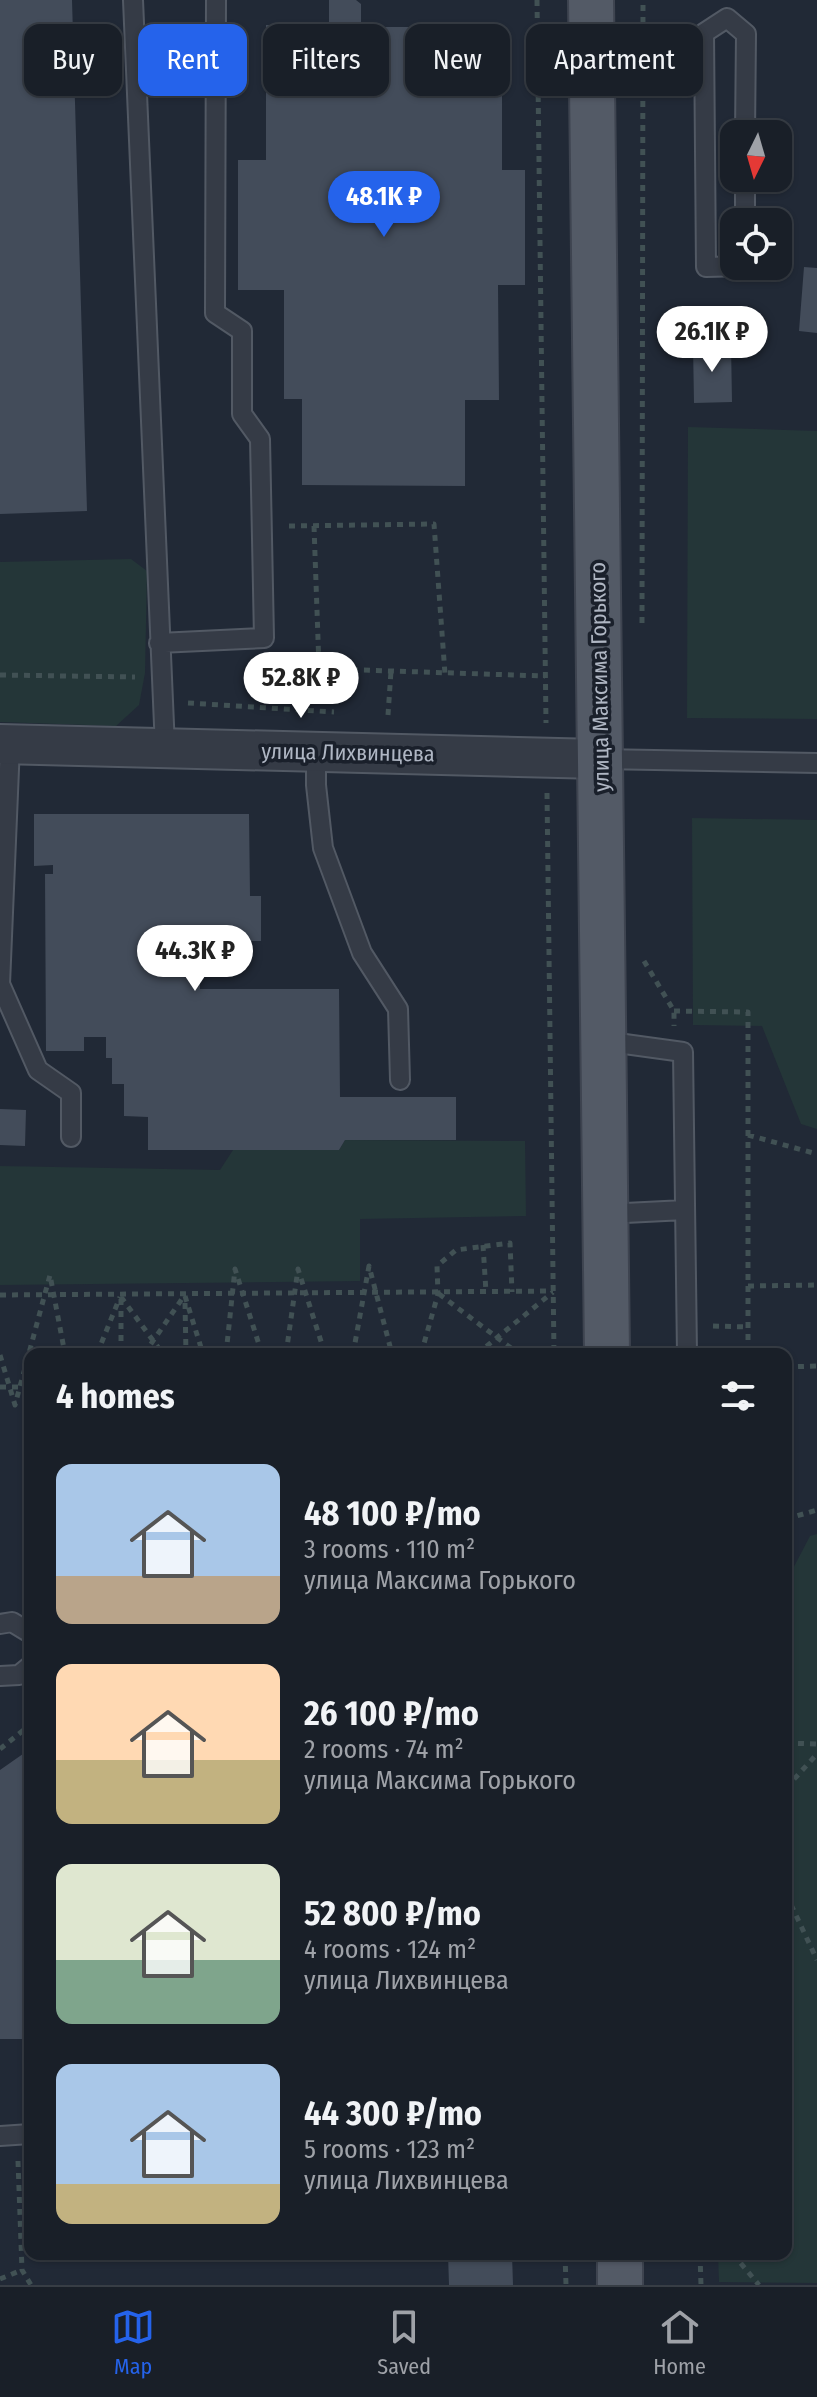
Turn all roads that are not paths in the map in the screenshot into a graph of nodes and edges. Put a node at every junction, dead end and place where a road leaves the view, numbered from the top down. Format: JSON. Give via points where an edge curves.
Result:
{"nodes":[{"id":1,"x":133,"y":0,"type":"edge"},
{"id":2,"x":216,"y":0,"type":"edge"},
{"id":3,"x":591,"y":0,"type":"edge"},
{"id":4,"x":728,"y":9,"type":"edge"},
{"id":5,"x":745,"y":120,"type":"edge"},
{"id":6,"x":720,"y":267,"type":"edge"},
{"id":7,"x":159,"y":643,"type":"junction"},
{"id":8,"x":5,"y":744,"type":"edge"},
{"id":9,"x":165,"y":748,"type":"junction"},
{"id":10,"x":316,"y":752,"type":"junction"},
{"id":11,"x":599,"y":759,"type":"junction"},
{"id":12,"x":817,"y":763,"type":"edge"},
{"id":13,"x":603,"y":1041,"type":"junction"},
{"id":14,"x":400,"y":1080,"type":"dead end"},
{"id":15,"x":71,"y":1137,"type":"dead end"},
{"id":16,"x":685,"y":1210,"type":"junction"},
{"id":17,"x":605,"y":1214,"type":"junction"},
{"id":18,"x":607,"y":1348,"type":"edge"},
{"id":19,"x":687,"y":1348,"type":"edge"},
{"id":20,"x":0,"y":1624,"type":"edge"},
{"id":21,"x":24,"y":1629,"type":"edge"},
{"id":22,"x":24,"y":1671,"type":"edge"},
{"id":23,"x":0,"y":1676,"type":"edge"},
{"id":24,"x":620,"y":2260,"type":"edge"},
{"id":25,"x":620,"y":2285,"type":"edge"}],
"edges":[{"from":1,"to":7,"type":"lane"},
{"from":2,"to":7,"type":"lane","via":[[215,313],[242,331],[242,414],[260,439],[264,638]]},
{"from":3,"to":11,"type":"main road","name":"улица Максима Горького"},
{"from":4,"to":5,"type":"lane","via":[[746,34]]},
{"from":4,"to":6,"type":"lane","via":[[704,33],[706,267]]},
{"from":7,"to":9,"type":"lane"},
{"from":8,"to":9,"type":"street","name":"улица Лихвинцева"},
{"from":8,"to":15,"type":"lane","via":[[0,984],[38,1070],[71,1093]]},
{"from":9,"to":10,"type":"street","name":"улица Лихвинцева"},
{"from":10,"to":11,"type":"street","name":"улица Лихвинцева"},
{"from":10,"to":14,"type":"lane","via":[[323,848],[362,953],[398,1009]]},
{"from":11,"to":12,"type":"lane"},
{"from":11,"to":13,"type":"main road","name":"улица Максима Горького"},
{"from":13,"to":16,"type":"lane","via":[[683,1052]]},
{"from":13,"to":17,"type":"main road","name":"улица Максима Горького"},
{"from":16,"to":17,"type":"lane"},
{"from":16,"to":19,"type":"lane"},
{"from":17,"to":18,"type":"main road","name":"улица Максима Горького"},
{"from":20,"to":21,"type":"lane","via":[[12,1622]]},
{"from":22,"to":23,"type":"lane"},
{"from":24,"to":25,"type":"main road"}]}
